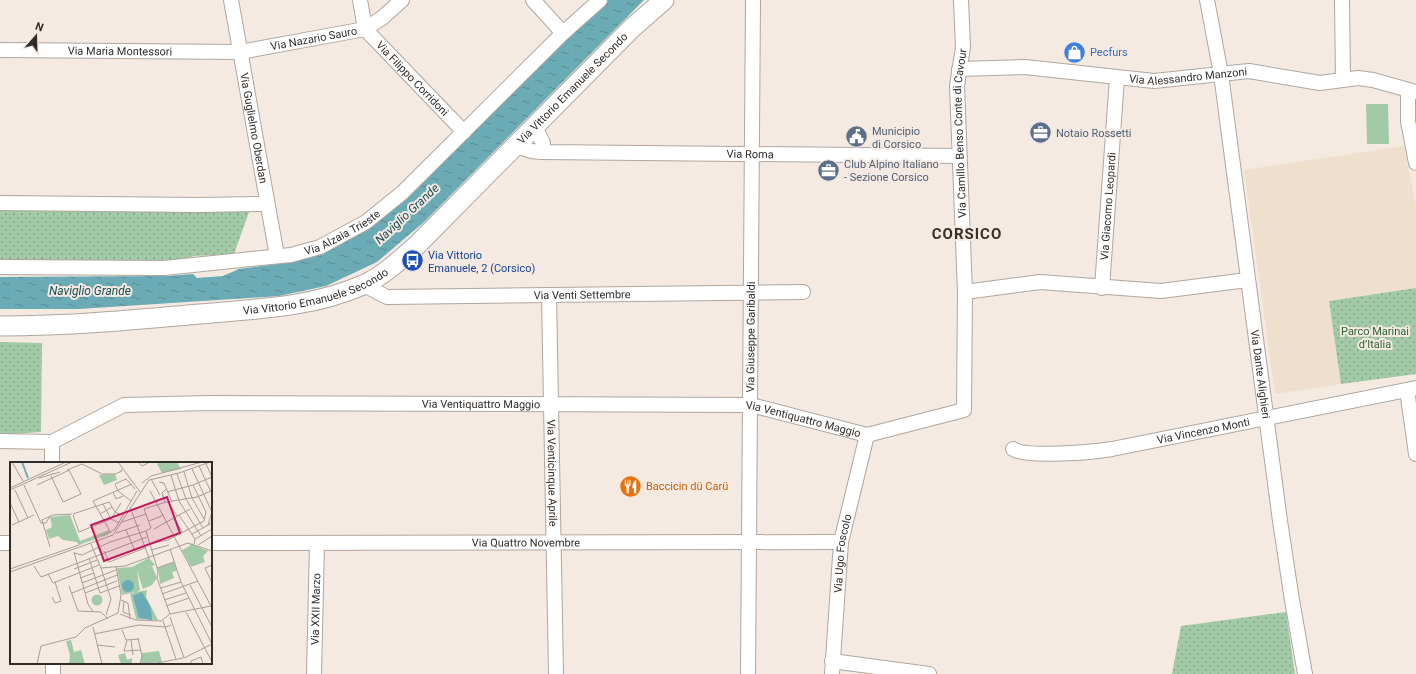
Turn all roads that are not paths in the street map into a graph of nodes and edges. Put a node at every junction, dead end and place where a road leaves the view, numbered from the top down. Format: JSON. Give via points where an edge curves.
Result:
{"nodes":[{"id":1,"x":231,"y":0,"type":"edge"},
{"id":2,"x":360,"y":0,"type":"edge"},
{"id":3,"x":402,"y":0,"type":"edge"},
{"id":4,"x":533,"y":0,"type":"edge"},
{"id":5,"x":600,"y":0,"type":"edge"},
{"id":6,"x":664,"y":0,"type":"edge"},
{"id":7,"x":753,"y":0,"type":"edge"},
{"id":8,"x":961,"y":0,"type":"edge"},
{"id":9,"x":1207,"y":0,"type":"edge"},
{"id":10,"x":1342,"y":0,"type":"edge"},
{"id":11,"x":365,"y":30,"type":"junction"},
{"id":12,"x":563,"y":33,"type":"junction"},
{"id":13,"x":0,"y":50,"type":"edge"},
{"id":14,"x":240,"y":52,"type":"junction"},
{"id":15,"x":958,"y":69,"type":"junction"},
{"id":16,"x":1221,"y":74,"type":"junction"},
{"id":17,"x":1117,"y":78,"type":"junction"},
{"id":18,"x":1343,"y":80,"type":"junction"},
{"id":19,"x":1412,"y":91,"type":"edge"},
{"id":20,"x":535,"y":127,"type":"junction"},
{"id":21,"x":464,"y":132,"type":"junction"},
{"id":22,"x":516,"y":146,"type":"junction"},
{"id":23,"x":542,"y":152,"type":"junction"},
{"id":24,"x":752,"y":154,"type":"junction"},
{"id":25,"x":958,"y":156,"type":"junction"},
{"id":26,"x":1416,"y":163,"type":"edge"},
{"id":27,"x":0,"y":203,"type":"edge"},
{"id":28,"x":261,"y":204,"type":"dead end"},
{"id":29,"x":277,"y":256,"type":"junction"},
{"id":30,"x":0,"y":268,"type":"edge"},
{"id":31,"x":1247,"y":280,"type":"junction"},
{"id":32,"x":364,"y":285,"type":"junction"},
{"id":33,"x":1102,"y":288,"type":"junction"},
{"id":34,"x":752,"y":292,"type":"junction"},
{"id":35,"x":803,"y":292,"type":"dead end"},
{"id":36,"x":965,"y":292,"type":"junction"},
{"id":37,"x":549,"y":295,"type":"junction"},
{"id":38,"x":0,"y":326,"type":"edge"},
{"id":39,"x":1412,"y":389,"type":"edge"},
{"id":40,"x":550,"y":403,"type":"junction"},
{"id":41,"x":751,"y":405,"type":"junction"},
{"id":42,"x":964,"y":410,"type":"joint"},
{"id":43,"x":1267,"y":417,"type":"junction"},
{"id":44,"x":868,"y":434,"type":"junction"},
{"id":45,"x":0,"y":441,"type":"edge"},
{"id":46,"x":52,"y":442,"type":"junction"},
{"id":47,"x":1013,"y":449,"type":"dead end"},
{"id":48,"x":1416,"y":454,"type":"edge"},
{"id":49,"x":52,"y":462,"type":"edge"},
{"id":50,"x":553,"y":542,"type":"junction"},
{"id":51,"x":750,"y":542,"type":"junction"},
{"id":52,"x":841,"y":542,"type":"junction"},
{"id":53,"x":212,"y":543,"type":"edge"},
{"id":54,"x":317,"y":544,"type":"junction"},
{"id":55,"x":832,"y":668,"type":"edge"},
{"id":56,"x":314,"y":674,"type":"edge"},
{"id":57,"x":556,"y":674,"type":"edge"},
{"id":58,"x":748,"y":674,"type":"edge"},
{"id":59,"x":929,"y":674,"type":"edge"},
{"id":60,"x":1305,"y":674,"type":"edge"}],
"edges":[{"from":1,"to":14,"type":"street","name":"Via Guglielmo Oberdan"},
{"from":2,"to":11,"type":"street"},
{"from":3,"to":11,"type":"street","name":"Via Nazario Sauro"},
{"from":4,"to":12,"type":"street"},
{"from":5,"to":12,"type":"street","name":"Via Alzaia Trieste"},
{"from":6,"to":20,"type":"main road","name":"Via Vittorio Emanuele Secondo","via":[[632,28]]},
{"from":7,"to":24,"type":"street","name":"Via Giuseppe Garibaldi"},
{"from":8,"to":15,"type":"street","name":"Via Camillo Benso Conte di Cavour","via":[[963,47]]},
{"from":9,"to":16,"type":"street","name":"Via Dante Alighieri"},
{"from":10,"to":18,"type":"street"},
{"from":11,"to":14,"type":"street","name":"Via Nazario Sauro"},
{"from":11,"to":21,"type":"street","name":"Via Filippo Corridoni"},
{"from":12,"to":21,"type":"street","name":"Via Alzaia Trieste"},
{"from":13,"to":14,"type":"street","name":"Via Maria Montessori"},
{"from":14,"to":29,"type":"street","name":"Via Guglielmo Oberdan"},
{"from":15,"to":17,"type":"street","name":"Via Alessandro Manzoni","via":[[1025,67]]},
{"from":15,"to":25,"type":"street","name":"Via Camillo Benso Conte di Cavour"},
{"from":16,"to":17,"type":"street","name":"Via Alessandro Manzoni","via":[[1169,81]]},
{"from":16,"to":18,"type":"street","name":"Via Alessandro Manzoni","via":[[1249,71],[1320,82]]},
{"from":16,"to":31,"type":"street","name":"Via Dante Alighieri"},
{"from":17,"to":33,"type":"street","name":"Via Giacomo Leopardi"},
{"from":18,"to":19,"type":"street","name":"Via Alessandro Manzoni","via":[[1372,80]]},
{"from":19,"to":26,"type":"street","via":[[1408,121]]},
{"from":20,"to":22,"type":"main road","name":"Via Vittorio Emanuele Secondo"},
{"from":20,"to":23,"type":"street","via":[[543,143]]},
{"from":21,"to":29,"type":"street","name":"Via Alzaia Trieste","via":[[402,193],[366,222],[320,247]]},
{"from":22,"to":23,"type":"street","name":"Via Roma"},
{"from":22,"to":32,"type":"main road","name":"Via Vittorio Emanuele Secondo","via":[[416,246],[394,266]]},
{"from":23,"to":24,"type":"street","name":"Via Roma"},
{"from":24,"to":25,"type":"street","name":"Via Roma"},
{"from":24,"to":34,"type":"street","name":"Via Giuseppe Garibaldi"},
{"from":25,"to":36,"type":"street","name":"Via Camillo Benso Conte di Cavour"},
{"from":27,"to":28,"type":"street"},
{"from":29,"to":30,"type":"street","name":"Via Alzaia Trieste","via":[[164,268]]},
{"from":31,"to":33,"type":"street","via":[[1161,291]]},
{"from":31,"to":43,"type":"street","name":"Via Dante Alighieri"},
{"from":32,"to":37,"type":"street","name":"Via Venti Settembre","via":[[387,297]]},
{"from":32,"to":38,"type":"main road","name":"Via Vittorio Emanuele Secondo","via":[[312,302],[273,309],[54,326]]},
{"from":33,"to":36,"type":"street","via":[[1040,282]]},
{"from":34,"to":35,"type":"street","name":"Via Venti Settembre"},
{"from":34,"to":37,"type":"street","name":"Via Venti Settembre"},
{"from":34,"to":41,"type":"street","name":"Via Giuseppe Garibaldi"},
{"from":36,"to":42,"type":"street","name":"Via Camillo Benso Conte di Cavour"},
{"from":37,"to":40,"type":"street","name":"Via Venticinque Aprile"},
{"from":39,"to":43,"type":"street","name":"Via Vincenzo Monti"},
{"from":39,"to":48,"type":"street"},
{"from":40,"to":41,"type":"street","name":"Via Ventiquattro Maggio"},
{"from":40,"to":46,"type":"street","name":"Via Ventiquattro Maggio","via":[[210,402],[124,405]]},
{"from":40,"to":50,"type":"street","name":"Via Venticinque Aprile"},
{"from":41,"to":44,"type":"street","name":"Via Ventiquattro Maggio"},
{"from":41,"to":51,"type":"street","name":"Via Giuseppe Garibaldi"},
{"from":42,"to":44,"type":"street","name":"Via Ventiquattro Maggio"},
{"from":43,"to":47,"type":"street","name":"Via Vincenzo Monti","via":[[1136,445],[1083,453],[1023,452]]},
{"from":43,"to":60,"type":"street","name":"Via Dante Alighieri","via":[[1291,593]]},
{"from":44,"to":52,"type":"street","name":"Via Ugo Foscolo"},
{"from":45,"to":46,"type":"street","name":"Via Ventiquattro Maggio"},
{"from":46,"to":49,"type":"street"},
{"from":50,"to":51,"type":"street","name":"Via Quattro Novembre"},
{"from":50,"to":54,"type":"street","name":"Via Quattro Novembre"},
{"from":50,"to":57,"type":"street","name":"Via Venticinque Aprile"},
{"from":51,"to":52,"type":"street","name":"Via Quattro Novembre"},
{"from":51,"to":58,"type":"street","name":"Via Giuseppe Garibaldi"},
{"from":52,"to":55,"type":"street","name":"Via Ugo Foscolo"},
{"from":53,"to":54,"type":"street","name":"Via Quattro Novembre"},
{"from":54,"to":56,"type":"street","name":"Via XXII Marzo"},
{"from":55,"to":59,"type":"street"}]}
